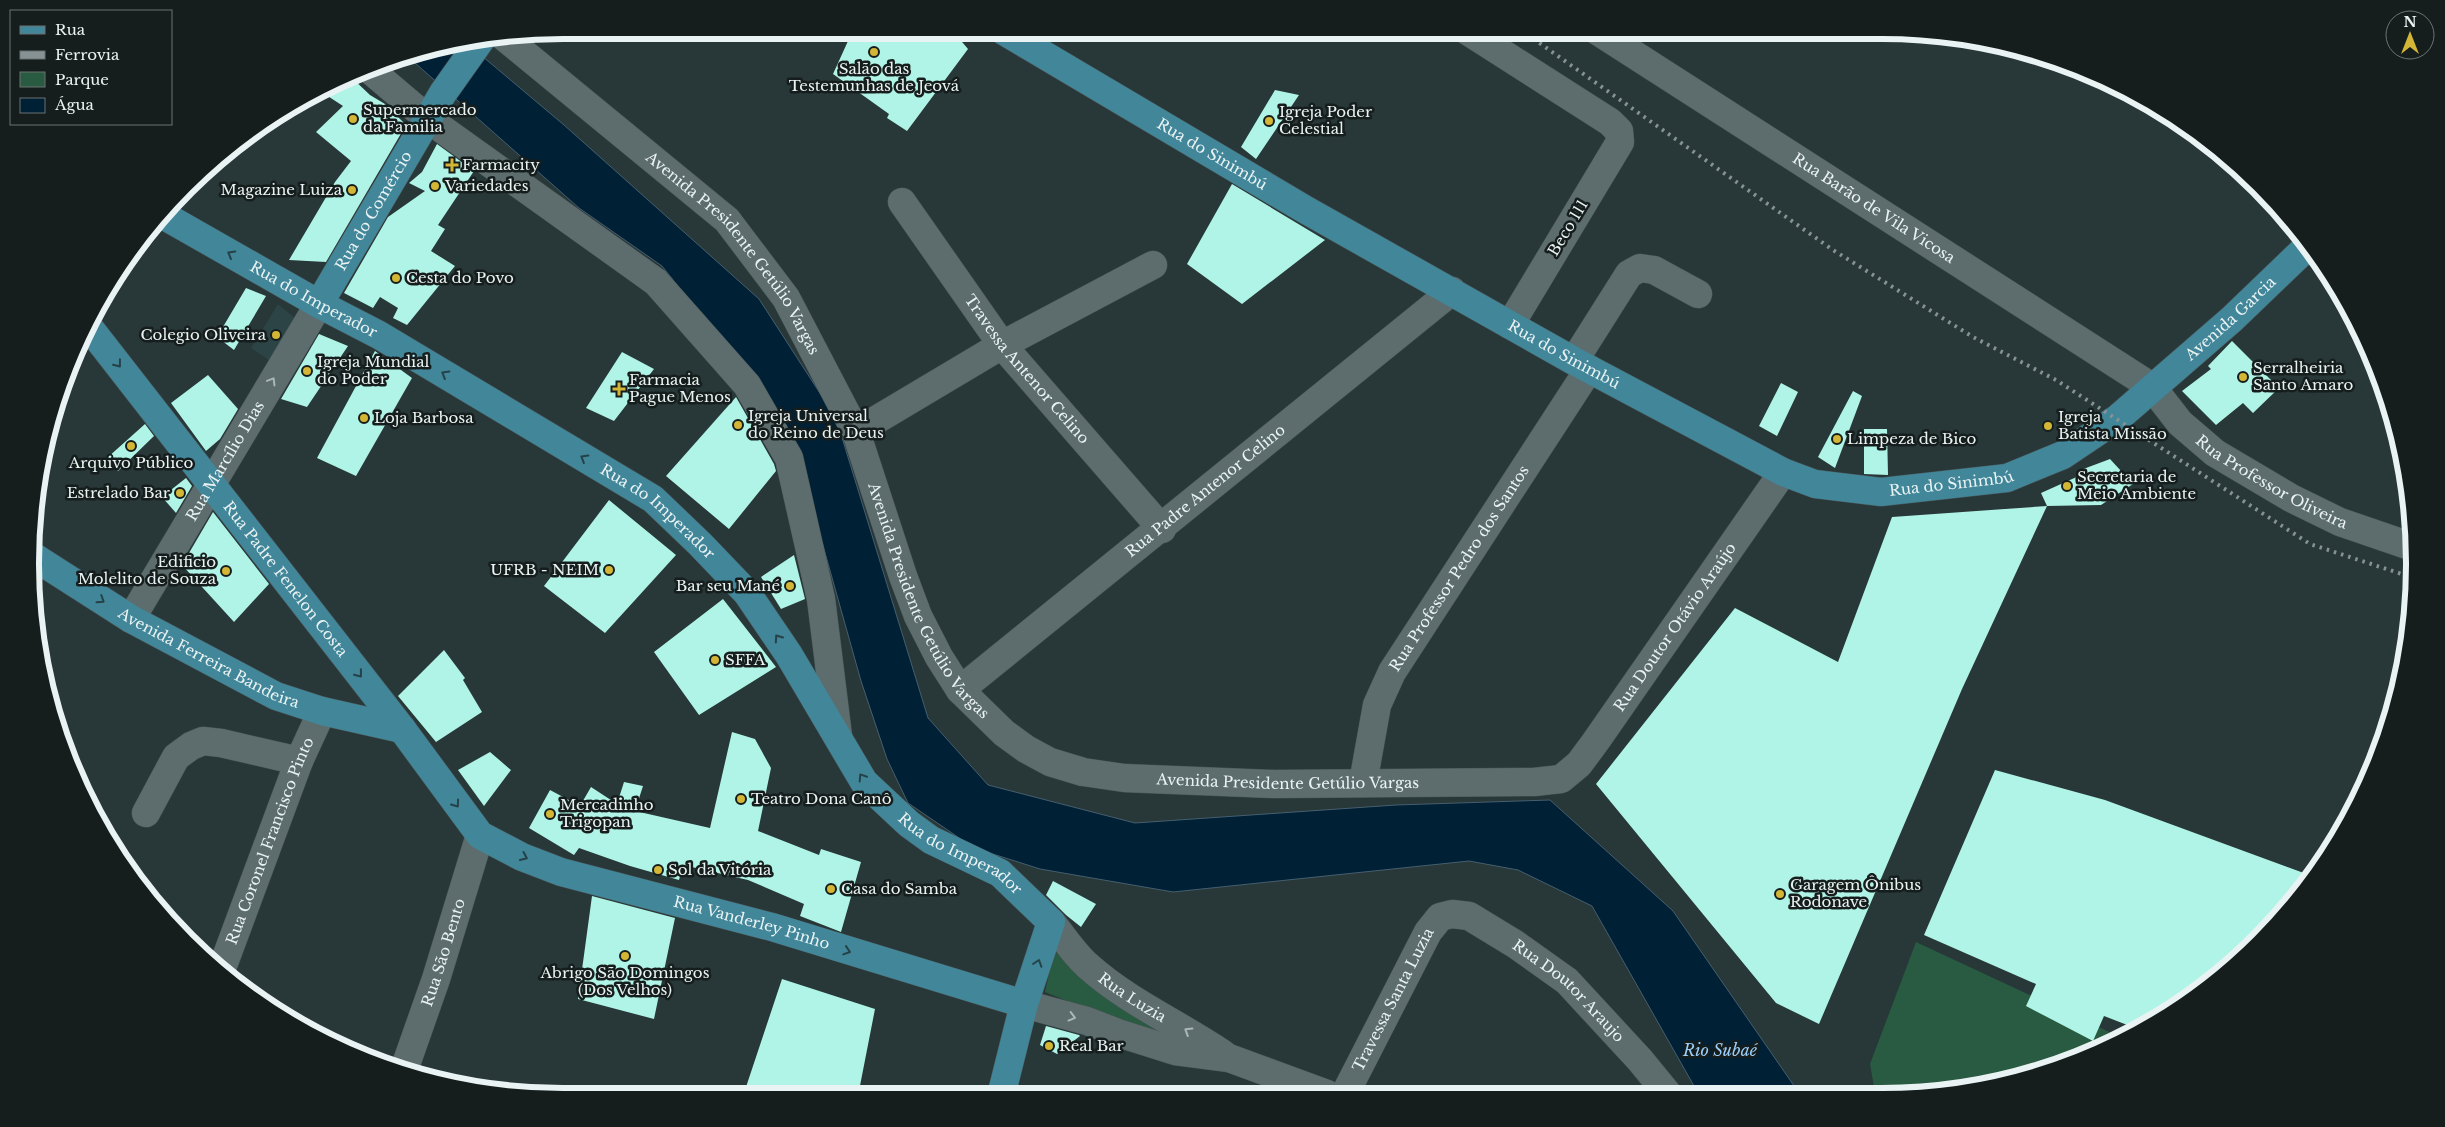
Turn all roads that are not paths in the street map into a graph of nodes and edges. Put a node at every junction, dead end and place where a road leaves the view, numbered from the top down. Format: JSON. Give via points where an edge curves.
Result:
{"nodes":[{"id":1,"x":1017,"y":39,"type":"edge"},
{"id":2,"x":1480,"y":39,"type":"edge"},
{"id":3,"x":1610,"y":39,"type":"edge"},
{"id":4,"x":491,"y":44,"type":"edge"},
{"id":5,"x":482,"y":45,"type":"edge"},
{"id":6,"x":375,"y":74,"type":"edge"},
{"id":7,"x":428,"y":119,"type":"junction"},
{"id":8,"x":902,"y":202,"type":"dead end"},
{"id":9,"x":169,"y":218,"type":"edge"},
{"id":10,"x":2303,"y":251,"type":"edge"},
{"id":11,"x":1153,"y":265,"type":"dead end"},
{"id":12,"x":1452,"y":291,"type":"junction"},
{"id":13,"x":1698,"y":294,"type":"dead end"},
{"id":14,"x":318,"y":304,"type":"junction"},
{"id":15,"x":1510,"y":325,"type":"junction"},
{"id":16,"x":93,"y":332,"type":"edge"},
{"id":17,"x":1002,"y":345,"type":"junction"},
{"id":18,"x":1582,"y":365,"type":"junction"},
{"id":19,"x":2152,"y":387,"type":"junction"},
{"id":20,"x":856,"y":432,"type":"junction"},
{"id":21,"x":1783,"y":472,"type":"junction"},
{"id":22,"x":211,"y":483,"type":"junction"},
{"id":23,"x":1162,"y":529,"type":"junction"},
{"id":24,"x":2405,"y":544,"type":"edge"},
{"id":25,"x":39,"y":560,"type":"edge"},
{"id":26,"x":131,"y":619,"type":"junction"},
{"id":27,"x":960,"y":690,"type":"junction"},
{"id":28,"x":322,"y":711,"type":"junction"},
{"id":29,"x":402,"y":729,"type":"junction"},
{"id":30,"x":838,"y":736,"type":"junction"},
{"id":31,"x":299,"y":761,"type":"junction"},
{"id":32,"x":1561,"y":779,"type":"joint"},
{"id":33,"x":1363,"y":783,"type":"junction"},
{"id":34,"x":146,"y":813,"type":"dead end"},
{"id":35,"x":480,"y":836,"type":"junction"},
{"id":36,"x":1452,"y":914,"type":"joint"},
{"id":37,"x":1051,"y":922,"type":"junction"},
{"id":38,"x":222,"y":961,"type":"edge"},
{"id":39,"x":1024,"y":1004,"type":"junction"},
{"id":40,"x":1229,"y":1058,"type":"junction"},
{"id":41,"x":406,"y":1063,"type":"edge"},
{"id":42,"x":1002,"y":1088,"type":"edge"},
{"id":43,"x":1302,"y":1088,"type":"edge"},
{"id":44,"x":1348,"y":1088,"type":"edge"},
{"id":45,"x":1663,"y":1088,"type":"edge"}],
"edges":[{"from":1,"to":12,"type":"main road","name":"Rua do Sinimbú","via":[[1306,210]]},
{"from":2,"to":15,"type":"street","name":"Beco 111","via":[[1619,130],[1620,142]]},
{"from":3,"to":19,"type":"street","name":"Rua Barão de Vila Vicosa"},
{"from":4,"to":20,"type":"street","name":"Avenida Presidente Getúlio Vargas","via":[[727,220],[786,298]]},
{"from":5,"to":7,"type":"main road","name":"Rua do Comércio","via":[[443,93]]},
{"from":6,"to":7,"type":"street"},
{"from":7,"to":14,"type":"main road","name":"Rua do Comércio"},
{"from":7,"to":30,"type":"street","via":[[656,282],[747,385],[789,458],[821,599]]},
{"from":8,"to":17,"type":"street","name":"Travessa Antenor Celino"},
{"from":14,"to":9,"type":"main road","name":"Rua do Imperador","one_way":true},
{"from":10,"to":19,"type":"main road","name":"Avenida Garcia","via":[[2232,319]]},
{"from":11,"to":17,"type":"street"},
{"from":12,"to":15,"type":"main road","name":"Rua do Sinimbú"},
{"from":12,"to":23,"type":"street","name":"Rua Padre Antenor Celino"},
{"from":13,"to":18,"type":"street","name":"Rua Professor Pedro dos Santos","via":[[1654,270],[1640,268],[1629,274]]},
{"from":22,"to":14,"type":"street","name":"Rua Marcílio Dias","one_way":true},
{"from":30,"to":14,"type":"main road","name":"Rua do Imperador","one_way":true,"via":[[789,654],[747,594],[653,498],[379,335]]},
{"from":15,"to":18,"type":"main road","name":"Rua do Sinimbú"},
{"from":16,"to":22,"type":"main road","name":"Rua Padre Fenelon Costa","one_way":true},
{"from":17,"to":20,"type":"street"},
{"from":17,"to":23,"type":"street","name":"Travessa Antenor Celino"},
{"from":18,"to":21,"type":"main road","name":"Rua do Sinimbú"},
{"from":18,"to":33,"type":"street","name":"Rua Professor Pedro dos Santos","via":[[1392,672],[1377,705]]},
{"from":19,"to":21,"type":"main road","name":"Rua do Sinimbú","via":[[2091,438],[2063,455],[2007,478],[1881,492],[1815,484]]},
{"from":19,"to":24,"type":"street","name":"Rua Professor Oliveira","via":[[2180,423],[2215,454],[2340,522]]},
{"from":20,"to":27,"type":"street","name":"Avenida Presidente Getúlio Vargas","via":[[918,616]]},
{"from":21,"to":32,"type":"street","name":"Rua Doutor Otávio Araújo","via":[[1596,741],[1579,764]]},
{"from":22,"to":26,"type":"street","name":"Rua Marcílio Dias"},
{"from":22,"to":29,"type":"main road","name":"Rua Padre Fenelon Costa","one_way":true},
{"from":23,"to":27,"type":"street","name":"Rua Padre Antenor Celino"},
{"from":25,"to":26,"type":"main road","name":"Avenida Ferreira Bandeira","one_way":true},
{"from":26,"to":28,"type":"main road","name":"Avenida Ferreira Bandeira","via":[[276,696]]},
{"from":27,"to":33,"type":"street","name":"Avenida Presidente Getúlio Vargas","via":[[1004,733],[1026,749],[1050,762],[1083,772],[1124,778],[1274,784]]},
{"from":28,"to":29,"type":"main road","name":"Avenida Ferreira Bandeira"},
{"from":28,"to":31,"type":"street","name":"Rua Coronel Francisco Pinto"},
{"from":29,"to":35,"type":"main road","name":"Rua Padre Fenelon Costa","one_way":true},
{"from":37,"to":30,"type":"main road","name":"Rua do Imperador","one_way":true,"via":[[1000,873],[931,840],[909,824],[864,782]]},
{"from":31,"to":34,"type":"street","via":[[203,741],[176,757]]},
{"from":31,"to":38,"type":"street","name":"Rua Coronel Francisco Pinto"},
{"from":32,"to":33,"type":"street","name":"Avenida Presidente Getúlio Vargas"},
{"from":35,"to":39,"type":"main road","name":"Rua Vanderley Pinho","one_way":true,"via":[[561,872],[772,927]]},
{"from":35,"to":41,"type":"street","name":"Rua São Bento"},
{"from":36,"to":44,"type":"street","name":"Travessa Santa Luzia","via":[[1440,917],[1428,932]]},
{"from":36,"to":45,"type":"street","name":"Rua Doutor Araujo","via":[[1470,916],[1481,922],[1567,981]]},
{"from":39,"to":37,"type":"main road","one_way":true},
{"from":40,"to":37,"type":"street","name":"Rua Luzia","one_way":true,"via":[[1120,992],[1086,965]]},
{"from":39,"to":40,"type":"street","name":"Rua Luzia","one_way":true,"via":[[1175,1051]]},
{"from":39,"to":42,"type":"main road"},
{"from":40,"to":43,"type":"street","name":"Rua Luzia"}]}
